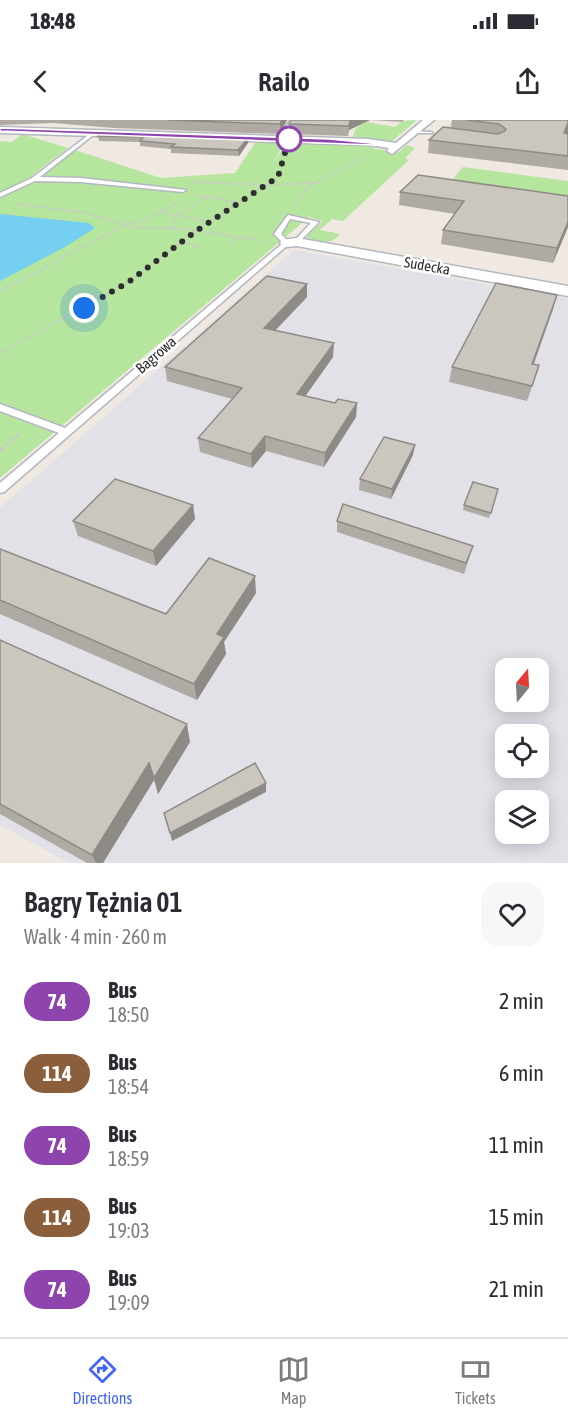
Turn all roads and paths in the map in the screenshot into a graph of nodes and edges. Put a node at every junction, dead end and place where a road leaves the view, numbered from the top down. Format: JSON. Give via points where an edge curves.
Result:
{"nodes":[{"id":1,"x":292,"y":120,"type":"edge"},
{"id":2,"x":429,"y":120,"type":"edge"},
{"id":3,"x":455,"y":120,"type":"edge"},
{"id":4,"x":108,"y":124,"type":"dead end"},
{"id":5,"x":460,"y":124,"type":"dead end"},
{"id":6,"x":0,"y":130,"type":"edge"},
{"id":7,"x":441,"y":130,"type":"junction"},
{"id":8,"x":95,"y":131,"type":"junction"},
{"id":9,"x":415,"y":132,"type":"junction"},
{"id":10,"x":281,"y":139,"type":"junction"},
{"id":11,"x":376,"y":143,"type":"junction"},
{"id":12,"x":286,"y":152,"type":"dead end"},
{"id":13,"x":34,"y":179,"type":"junction"},
{"id":14,"x":315,"y":183,"type":"junction"},
{"id":15,"x":265,"y":185,"type":"junction"},
{"id":16,"x":172,"y":189,"type":"junction"},
{"id":17,"x":183,"y":190,"type":"dead end"},
{"id":18,"x":192,"y":194,"type":"dead end"},
{"id":19,"x":0,"y":195,"type":"edge"},
{"id":20,"x":209,"y":196,"type":"junction"},
{"id":21,"x":239,"y":202,"type":"junction"},
{"id":22,"x":11,"y":203,"type":"dead end"},
{"id":23,"x":177,"y":214,"type":"junction"},
{"id":24,"x":288,"y":217,"type":"junction"},
{"id":25,"x":210,"y":222,"type":"junction"},
{"id":26,"x":123,"y":225,"type":"junction"},
{"id":27,"x":174,"y":229,"type":"junction"},
{"id":28,"x":196,"y":231,"type":"junction"},
{"id":29,"x":240,"y":237,"type":"junction"},
{"id":30,"x":181,"y":242,"type":"junction"},
{"id":31,"x":292,"y":243,"type":"junction"},
{"id":32,"x":229,"y":244,"type":"dead end"},
{"id":33,"x":200,"y":247,"type":"dead end"},
{"id":34,"x":568,"y":291,"type":"edge"},
{"id":35,"x":0,"y":292,"type":"edge"},
{"id":36,"x":0,"y":352,"type":"edge"},
{"id":37,"x":0,"y":407,"type":"edge"},
{"id":38,"x":36,"y":420,"type":"junction"},
{"id":39,"x":66,"y":432,"type":"junction"},
{"id":40,"x":0,"y":450,"type":"edge"},
{"id":41,"x":0,"y":489,"type":"edge"}],
"edges":[{"from":1,"to":10,"type":"lane"},
{"from":2,"to":9,"type":"street"},
{"from":3,"to":7,"type":"path"},
{"from":4,"to":8,"type":"street"},
{"from":5,"to":7,"type":"path"},
{"from":6,"to":8,"type":"street"},
{"from":7,"to":9,"type":"lane"},
{"from":8,"to":10,"type":"street"},
{"from":8,"to":13,"type":"lane"},
{"from":9,"to":11,"type":"street","via":[[395,148]]},
{"from":10,"to":11,"type":"street"},
{"from":11,"to":14,"type":"path","via":[[376,150],[368,156]]},
{"from":12,"to":15,"type":"path","via":[[280,175]]},
{"from":13,"to":16,"type":"lane"},
{"from":13,"to":19,"type":"lane"},
{"from":14,"to":15,"type":"path"},
{"from":14,"to":24,"type":"path","via":[[300,194]]},
{"from":15,"to":16,"type":"path","via":[[190,182]]},
{"from":15,"to":21,"type":"path"},
{"from":16,"to":17,"type":"lane"},
{"from":18,"to":20,"type":"path"},
{"from":20,"to":21,"type":"path"},
{"from":20,"to":23,"type":"path"},
{"from":21,"to":25,"type":"path"},
{"from":22,"to":26,"type":"path","via":[[82,212]]},
{"from":23,"to":25,"type":"path"},
{"from":23,"to":26,"type":"path","via":[[161,212],[144,221]]},
{"from":23,"to":27,"type":"path","via":[[173,218]]},
{"from":24,"to":31,"type":"lane","via":[[277,234]]},
{"from":24,"to":31,"type":"lane","name":"Bagrowa","via":[[316,222]]},
{"from":25,"to":28,"type":"path"},
{"from":26,"to":27,"type":"path"},
{"from":26,"to":35,"type":"path"},
{"from":27,"to":28,"type":"path"},
{"from":28,"to":29,"type":"path"},
{"from":28,"to":30,"type":"path"},
{"from":29,"to":31,"type":"path"},
{"from":29,"to":32,"type":"path"},
{"from":30,"to":33,"type":"path"},
{"from":30,"to":36,"type":"path","via":[[119,289]]},
{"from":31,"to":34,"type":"street","name":"Sudecka"},
{"from":31,"to":39,"type":"lane","name":"Bagrowa"},
{"from":37,"to":38,"type":"lane"},
{"from":38,"to":39,"type":"lane"},
{"from":38,"to":40,"type":"path"},
{"from":39,"to":41,"type":"lane","name":"Bagrowa"}]}
